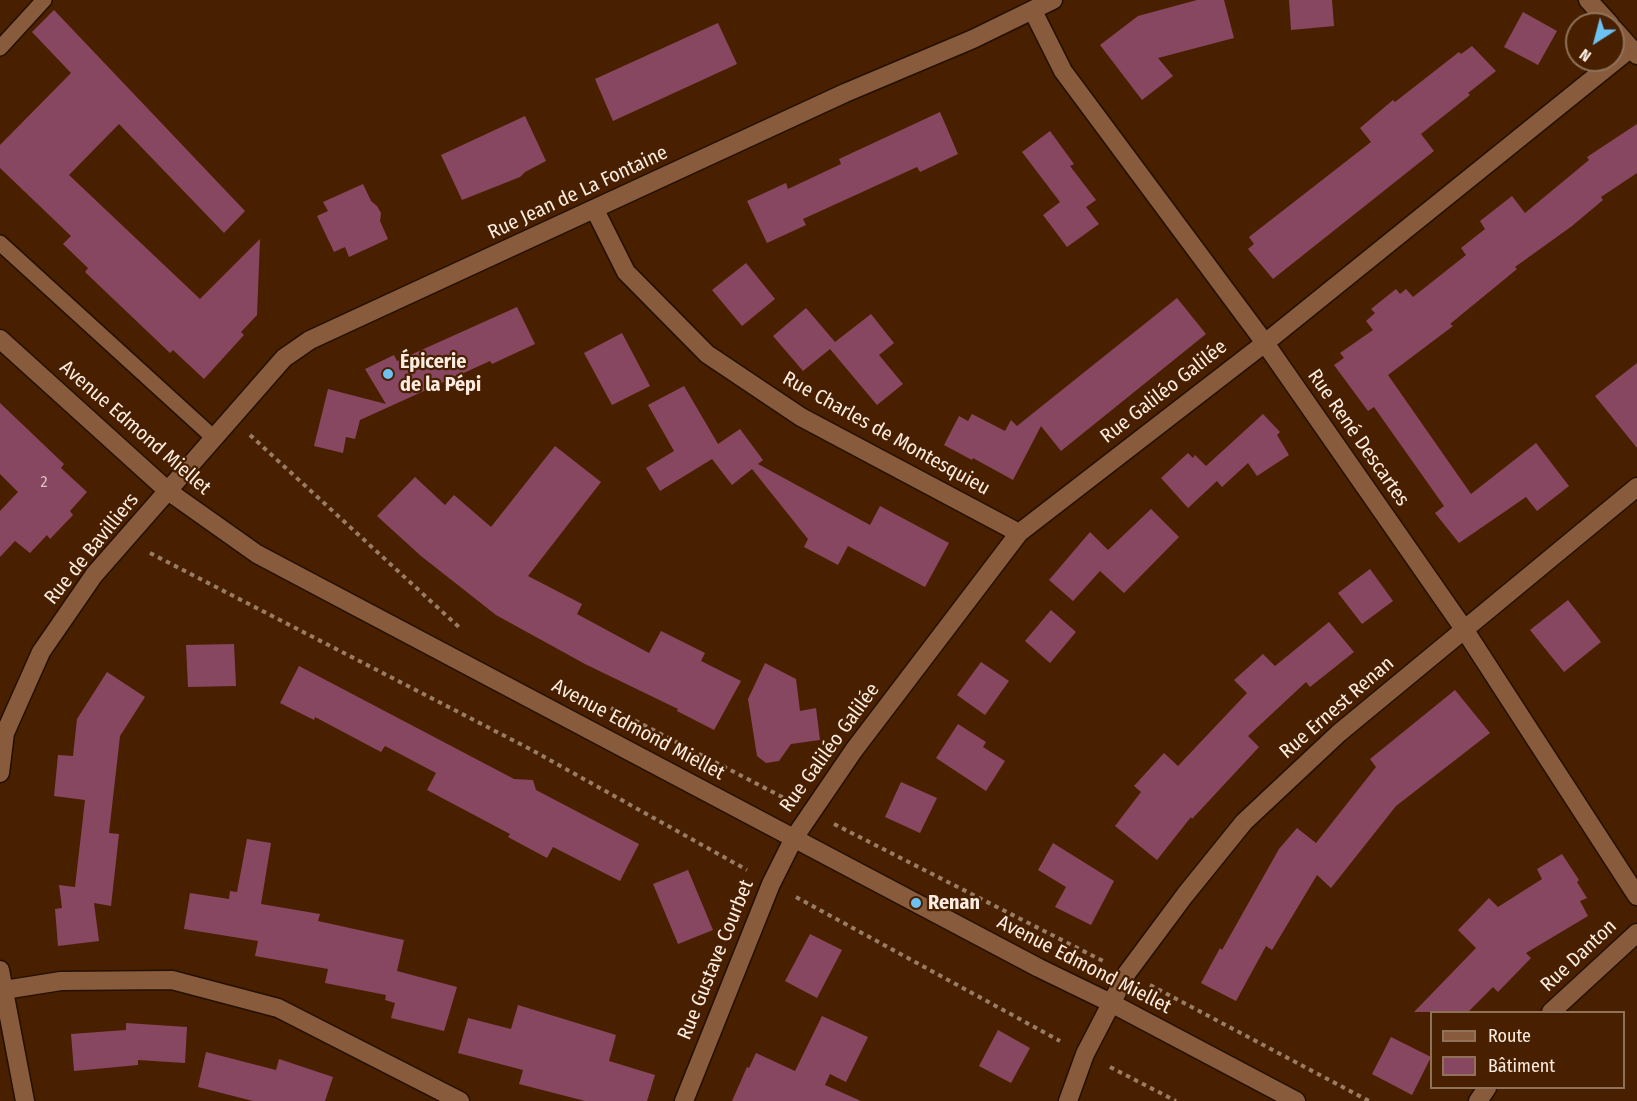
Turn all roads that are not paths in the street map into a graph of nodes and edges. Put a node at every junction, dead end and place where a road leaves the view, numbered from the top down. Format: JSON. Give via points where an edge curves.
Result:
{"nodes":[{"id":1,"x":44,"y":0,"type":"edge"},
{"id":2,"x":1053,"y":0,"type":"edge"},
{"id":3,"x":1588,"y":0,"type":"edge"},
{"id":4,"x":1033,"y":11,"type":"junction"},
{"id":5,"x":1599,"y":12,"type":"edge"},
{"id":6,"x":0,"y":48,"type":"edge"},
{"id":7,"x":1634,"y":52,"type":"edge"},
{"id":8,"x":595,"y":210,"type":"junction"},
{"id":9,"x":0,"y":243,"type":"edge"},
{"id":10,"x":0,"y":339,"type":"edge"},
{"id":11,"x":1265,"y":343,"type":"junction"},
{"id":12,"x":214,"y":438,"type":"junction"},
{"id":13,"x":1637,"y":487,"type":"edge"},
{"id":14,"x":168,"y":491,"type":"junction"},
{"id":15,"x":1019,"y":533,"type":"junction"},
{"id":16,"x":1464,"y":629,"type":"junction"},
{"id":17,"x":2,"y":731,"type":"edge"},
{"id":18,"x":0,"y":773,"type":"edge"},
{"id":19,"x":794,"y":838,"type":"junction"},
{"id":20,"x":1637,"y":896,"type":"edge"},
{"id":21,"x":1637,"y":933,"type":"edge"},
{"id":22,"x":0,"y":970,"type":"edge"},
{"id":23,"x":4,"y":990,"type":"junction"},
{"id":24,"x":1110,"y":1003,"type":"junction"},
{"id":25,"x":1552,"y":1011,"type":"edge"},
{"id":26,"x":26,"y":1101,"type":"edge"},
{"id":27,"x":460,"y":1101,"type":"edge"},
{"id":28,"x":684,"y":1101,"type":"edge"},
{"id":29,"x":1068,"y":1101,"type":"edge"},
{"id":30,"x":1296,"y":1101,"type":"edge"}],
"edges":[{"from":1,"to":6,"type":"lane"},
{"from":2,"to":4,"type":"street","name":"Rue Jean de La Fontaine"},
{"from":3,"to":5,"type":"street"},
{"from":4,"to":8,"type":"street","name":"Rue Jean de La Fontaine","via":[[845,93]]},
{"from":4,"to":11,"type":"street","name":"Rue René Descartes","via":[[1064,71]]},
{"from":7,"to":11,"type":"street","name":"Rue Galiléo Galilée"},
{"from":8,"to":12,"type":"street","name":"Rue Jean de La Fontaine","via":[[310,340],[284,358]]},
{"from":8,"to":15,"type":"street","name":"Rue Charles de Montesquieu","via":[[626,272],[707,354],[801,417]]},
{"from":9,"to":12,"type":"lane"},
{"from":10,"to":14,"type":"street","name":"Avenue Edmond Miellet"},
{"from":11,"to":15,"type":"street","name":"Rue Galiléo Galilée"},
{"from":11,"to":16,"type":"street","name":"Rue René Descartes"},
{"from":12,"to":14,"type":"street","name":"Rue Jean de La Fontaine"},
{"from":13,"to":16,"type":"street","name":"Rue Ernest Renan"},
{"from":14,"to":17,"type":"street","name":"Rue de Bavilliers","via":[[94,575],[41,652]]},
{"from":14,"to":19,"type":"street","name":"Avenue Edmond Miellet","via":[[257,554]]},
{"from":15,"to":19,"type":"street","name":"Rue Galiléo Galilée","via":[[854,750]]},
{"from":16,"to":20,"type":"street","name":"Rue René Descartes"},
{"from":16,"to":24,"type":"street","name":"Rue Ernest Renan","via":[[1339,733],[1244,822],[1126,973]]},
{"from":17,"to":18,"type":"street","name":"Rue de Bavilliers"},
{"from":19,"to":24,"type":"street","name":"Avenue Edmond Miellet"},
{"from":19,"to":28,"type":"street","name":"Rue Gustave Courbet","via":[[771,884]]},
{"from":21,"to":25,"type":"street","name":"Rue Danton"},
{"from":22,"to":23,"type":"street"},
{"from":23,"to":26,"type":"street"},
{"from":23,"to":27,"type":"street","via":[[61,981],[172,980],[278,1008]]},
{"from":24,"to":29,"type":"street","name":"Rue Ernest Renan"},
{"from":24,"to":30,"type":"street","name":"Avenue Edmond Miellet"}]}
